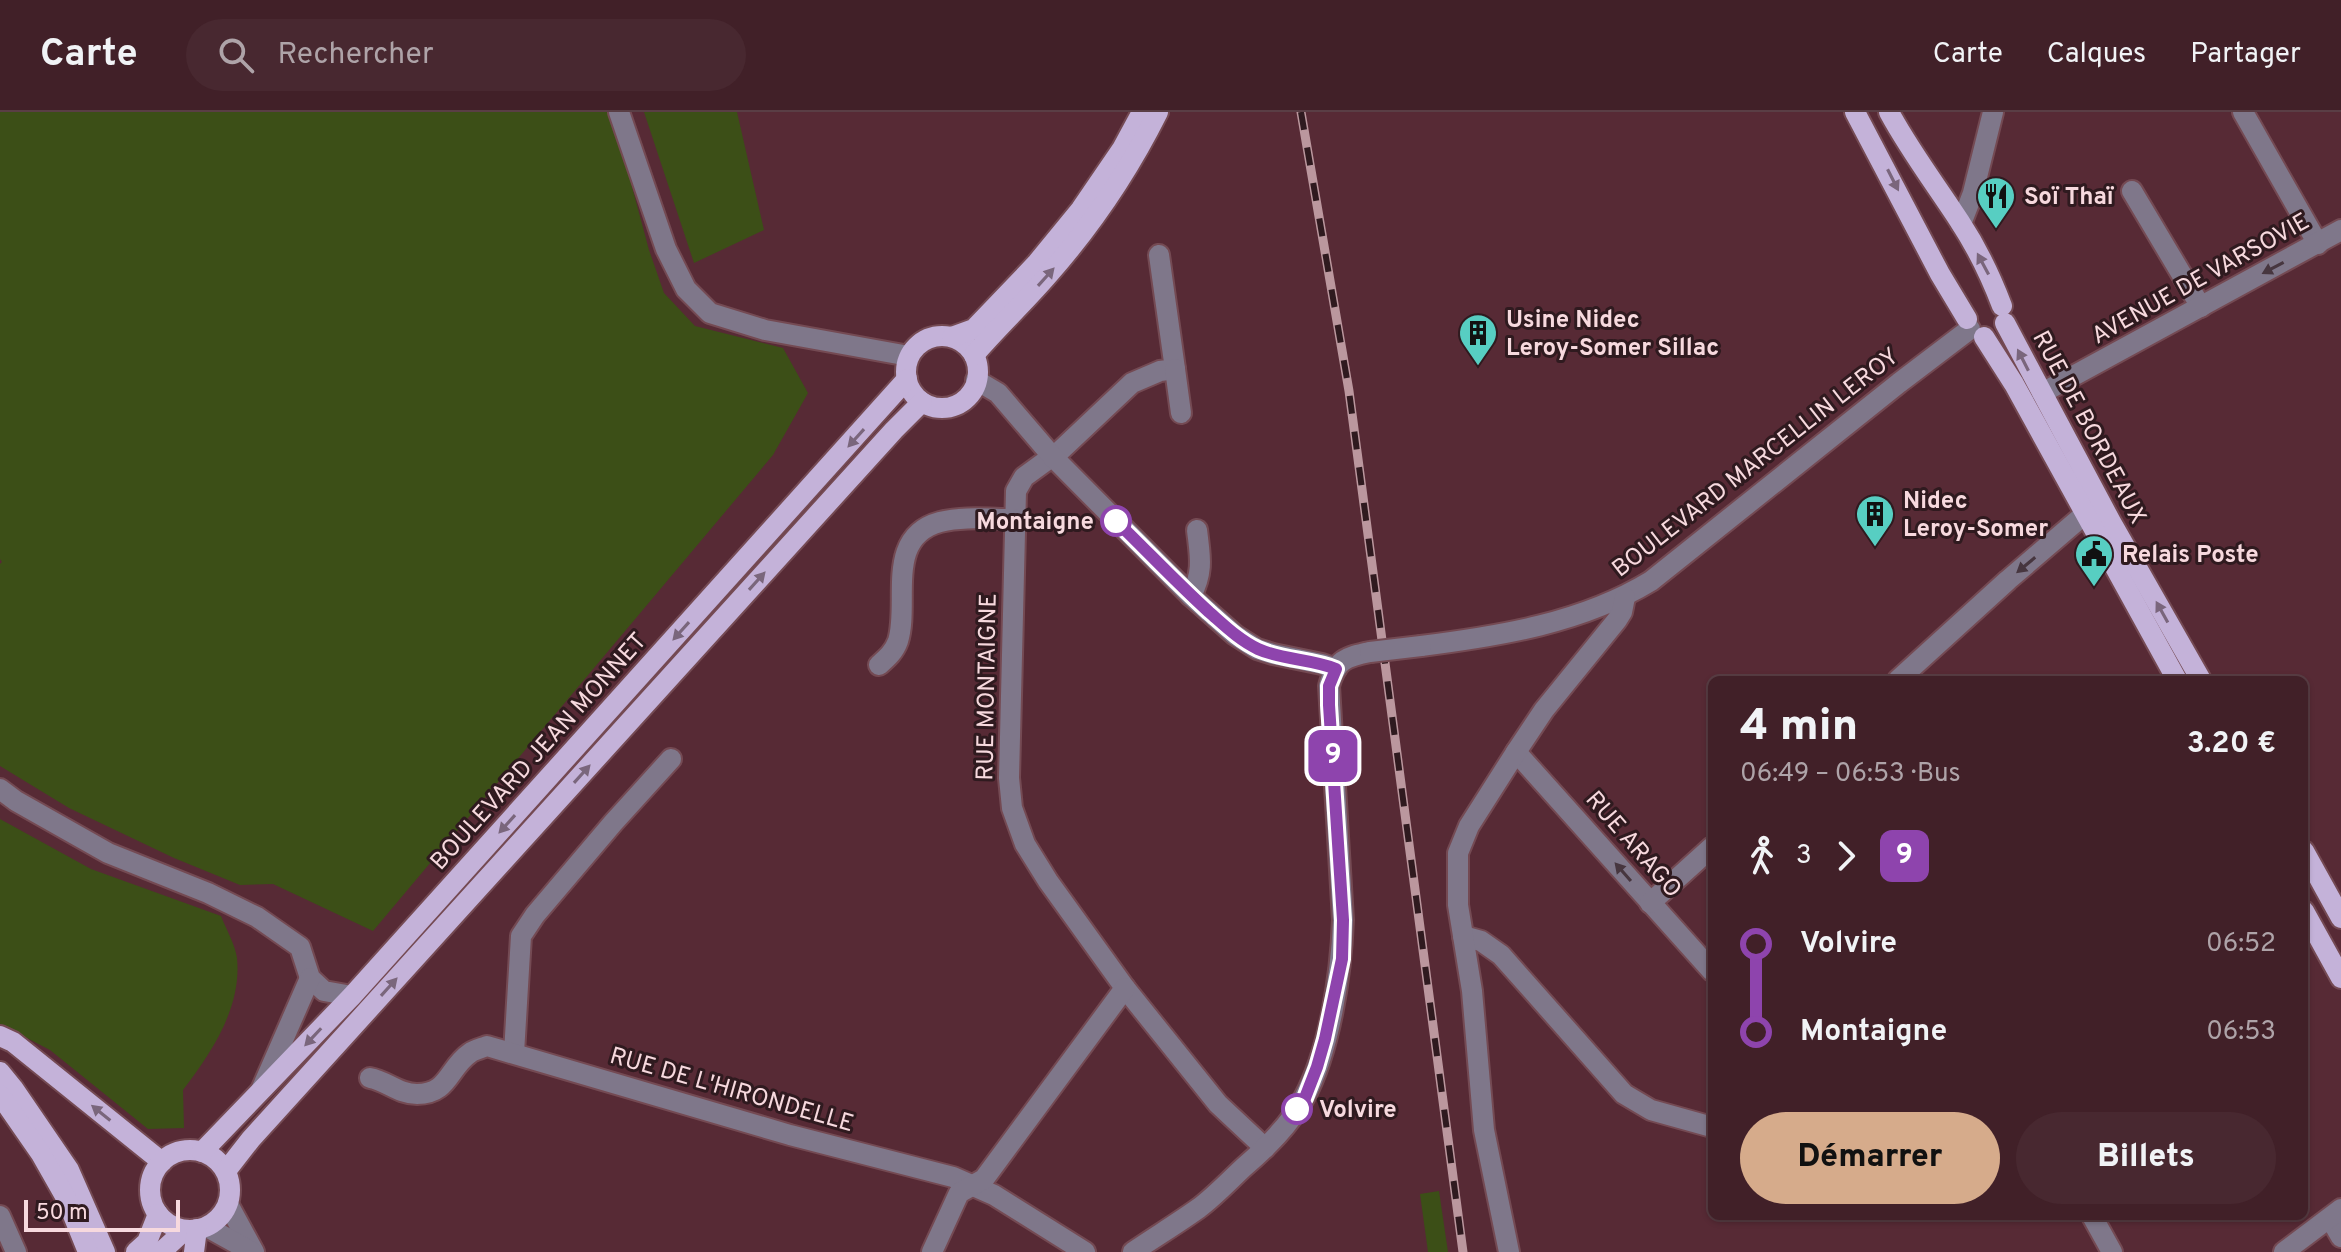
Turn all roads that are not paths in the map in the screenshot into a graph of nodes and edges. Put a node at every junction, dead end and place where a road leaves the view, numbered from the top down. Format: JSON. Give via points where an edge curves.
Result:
{"nodes":[{"id":1,"x":619,"y":112,"type":"edge"},
{"id":2,"x":1142,"y":112,"type":"edge"},
{"id":3,"x":1158,"y":112,"type":"edge"},
{"id":4,"x":1855,"y":112,"type":"edge"},
{"id":5,"x":1889,"y":112,"type":"edge"},
{"id":6,"x":1993,"y":112,"type":"edge"},
{"id":7,"x":2243,"y":112,"type":"edge"},
{"id":8,"x":2132,"y":191,"type":"dead end"},
{"id":9,"x":1961,"y":224,"type":"junction"},
{"id":10,"x":2341,"y":230,"type":"edge"},
{"id":11,"x":2318,"y":244,"type":"junction"},
{"id":12,"x":1159,"y":255,"type":"dead end"},
{"id":13,"x":2201,"y":307,"type":"junction"},
{"id":14,"x":2004,"y":314,"type":"junction"},
{"id":15,"x":1974,"y":328,"type":"junction"},
{"id":16,"x":952,"y":337,"type":"junction"},
{"id":17,"x":974,"y":355,"type":"junction"},
{"id":18,"x":909,"y":356,"type":"junction"},
{"id":19,"x":1175,"y":369,"type":"junction"},
{"id":20,"x":907,"y":379,"type":"junction"},
{"id":21,"x":976,"y":380,"type":"junction"},
{"id":22,"x":2042,"y":393,"type":"junction"},
{"id":23,"x":922,"y":402,"type":"junction"},
{"id":24,"x":1181,"y":413,"type":"dead end"},
{"id":25,"x":1052,"y":456,"type":"junction"},
{"id":26,"x":2085,"y":514,"type":"junction"},
{"id":27,"x":1014,"y":519,"type":"junction"},
{"id":28,"x":1197,"y":530,"type":"dead end"},
{"id":29,"x":1191,"y":596,"type":"junction"},
{"id":30,"x":1625,"y":597,"type":"junction"},
{"id":31,"x":879,"y":665,"type":"dead end"},
{"id":32,"x":1336,"y":669,"type":"junction"},
{"id":33,"x":1902,"y":676,"type":"edge"},
{"id":34,"x":2175,"y":676,"type":"edge"},
{"id":35,"x":2199,"y":676,"type":"edge"},
{"id":36,"x":1516,"y":752,"type":"junction"},
{"id":37,"x":671,"y":759,"type":"dead end"},
{"id":38,"x":0,"y":789,"type":"edge"},
{"id":39,"x":1708,"y":851,"type":"edge"},
{"id":40,"x":2308,"y":858,"type":"edge"},
{"id":41,"x":1650,"y":903,"type":"junction"},
{"id":42,"x":2308,"y":918,"type":"edge"},
{"id":43,"x":2341,"y":918,"type":"edge"},
{"id":44,"x":1463,"y":936,"type":"junction"},
{"id":45,"x":1708,"y":967,"type":"edge"},
{"id":46,"x":310,"y":978,"type":"junction"},
{"id":47,"x":2341,"y":978,"type":"edge"},
{"id":48,"x":1125,"y":988,"type":"junction"},
{"id":49,"x":352,"y":996,"type":"junction"},
{"id":50,"x":0,"y":1036,"type":"edge"},
{"id":51,"x":514,"y":1053,"type":"junction"},
{"id":52,"x":0,"y":1072,"type":"edge"},
{"id":53,"x":370,"y":1078,"type":"dead end"},
{"id":54,"x":0,"y":1095,"type":"edge"},
{"id":55,"x":258,"y":1096,"type":"junction"},
{"id":56,"x":1708,"y":1126,"type":"edge"},
{"id":57,"x":1265,"y":1148,"type":"junction"},
{"id":58,"x":202,"y":1152,"type":"junction"},
{"id":59,"x":162,"y":1162,"type":"junction"},
{"id":60,"x":226,"y":1171,"type":"junction"},
{"id":61,"x":972,"y":1185,"type":"junction"},
{"id":62,"x":228,"y":1204,"type":"junction"},
{"id":63,"x":2335,"y":1213,"type":"edge"},
{"id":64,"x":158,"y":1214,"type":"junction"},
{"id":65,"x":0,"y":1216,"type":"edge"},
{"id":66,"x":2094,"y":1220,"type":"edge"},
{"id":67,"x":196,"y":1229,"type":"junction"},
{"id":68,"x":2341,"y":1237,"type":"edge"},
{"id":69,"x":16,"y":1252,"type":"edge"},
{"id":70,"x":88,"y":1252,"type":"edge"},
{"id":71,"x":105,"y":1252,"type":"edge"},
{"id":72,"x":136,"y":1252,"type":"edge"},
{"id":73,"x":161,"y":1252,"type":"edge"},
{"id":74,"x":194,"y":1252,"type":"edge"},
{"id":75,"x":253,"y":1252,"type":"edge"},
{"id":76,"x":932,"y":1252,"type":"edge"},
{"id":77,"x":1085,"y":1252,"type":"edge"},
{"id":78,"x":1133,"y":1252,"type":"edge"},
{"id":79,"x":1509,"y":1252,"type":"edge"},
{"id":80,"x":2112,"y":1252,"type":"edge"},
{"id":81,"x":2284,"y":1252,"type":"edge"}],
"edges":[{"from":1,"to":18,"type":"street","via":[[666,249],[686,289],[710,313],[765,330]]},
{"from":2,"to":16,"type":"main road","via":[[1081,209],[1036,264],[974,329]]},
{"from":17,"to":3,"type":"main road","one_way":true,"via":[[1094,218],[1136,157]]},
{"from":4,"to":15,"type":"main road","name":"RUE DE BORDEAUX","one_way":true},
{"from":5,"to":9,"type":"main road","name":"RUE DE BORDEAUX"},
{"from":6,"to":9,"type":"street"},
{"from":7,"to":11,"type":"street"},
{"from":8,"to":13,"type":"street"},
{"from":14,"to":9,"type":"main road","name":"RUE DE BORDEAUX","one_way":true},
{"from":10,"to":11,"type":"street","name":"AVENUE DE VARSOVIE"},
{"from":11,"to":13,"type":"street","name":"AVENUE DE VARSOVIE","one_way":true},
{"from":12,"to":19,"type":"street"},
{"from":13,"to":22,"type":"street","name":"AVENUE DE VARSOVIE"},
{"from":14,"to":15,"type":"main road","via":[[1997,334]]},
{"from":14,"to":15,"type":"main road","via":[[1991,298],[1978,300],[1969,307]]},
{"from":22,"to":14,"type":"main road","name":"RUE DE BORDEAUX","one_way":true},
{"from":15,"to":26,"type":"main road","name":"RUE DE BORDEAUX","via":[[2014,384]]},
{"from":15,"to":30,"type":"street","name":"BOULEVARD MARCELLIN LEROY"},
{"from":16,"to":17,"type":"main road"},
{"from":16,"to":18,"type":"main road","via":[[927,339]]},
{"from":17,"to":21,"type":"main road"},
{"from":18,"to":20,"type":"main road"},
{"from":19,"to":24,"type":"street"},
{"from":19,"to":25,"type":"street","name":"RUE MONTAIGNE","via":[[1132,383]]},
{"from":20,"to":23,"type":"main road"},
{"from":20,"to":49,"type":"main road","name":"BOULEVARD JEAN MONNET","one_way":true},
{"from":21,"to":23,"type":"main road","via":[[969,395],[955,405]]},
{"from":21,"to":25,"type":"street","via":[[998,393]]},
{"from":35,"to":22,"type":"main road","name":"RUE DE BORDEAUX","one_way":true},
{"from":60,"to":23,"type":"main road","one_way":true},
{"from":25,"to":27,"type":"street","name":"RUE MONTAIGNE","via":[[1019,484]]},
{"from":25,"to":29,"type":"street"},
{"from":26,"to":33,"type":"street","one_way":true},
{"from":26,"to":34,"type":"main road","name":"RUE DE BORDEAUX"},
{"from":27,"to":31,"type":"street","via":[[952,520],[922,530],[905,556],[897,643]]},
{"from":27,"to":48,"type":"street","name":"RUE MONTAIGNE","via":[[1012,808],[1025,844],[1048,881]]},
{"from":28,"to":29,"type":"street","via":[[1201,566]]},
{"from":29,"to":32,"type":"street","via":[[1257,649]]},
{"from":30,"to":32,"type":"street","name":"BOULEVARD MARCELLIN LEROY","bridge":true,"via":[[1525,629],[1347,657]]},
{"from":30,"to":36,"type":"street","via":[[1617,620]]},
{"from":32,"to":57,"type":"street","via":[[1329,705],[1342,959],[1325,1039],[1305,1098]]},
{"from":41,"to":36,"type":"street","name":"RUE ARAGO","one_way":true},
{"from":36,"to":44,"type":"street","via":[[1458,853]]},
{"from":37,"to":51,"type":"street","via":[[521,936]]},
{"from":38,"to":46,"type":"street","via":[[108,853],[257,917],[300,947]]},
{"from":39,"to":41,"type":"street"},
{"from":40,"to":43,"type":"main road"},
{"from":41,"to":45,"type":"street","name":"RUE ARAGO"},
{"from":42,"to":47,"type":"main road"},
{"from":44,"to":56,"type":"street","via":[[1501,955],[1624,1094],[1651,1110]]},
{"from":44,"to":79,"type":"street","via":[[1484,1130]]},
{"from":46,"to":49,"type":"street","via":[[324,991]]},
{"from":46,"to":55,"type":"street"},
{"from":48,"to":57,"type":"street","name":"RUE MONTAIGNE","via":[[1218,1104]]},
{"from":48,"to":61,"type":"street","via":[[984,1179]]},
{"from":49,"to":55,"type":"main road","name":"BOULEVARD JEAN MONNET","one_way":true},
{"from":59,"to":50,"type":"main road","one_way":true},
{"from":51,"to":53,"type":"street","name":"RUE DE L'HIRONDELLE","via":[[487,1046],[470,1052],[433,1092],[400,1092]]},
{"from":51,"to":61,"type":"street","name":"RUE DE L'HIRONDELLE"},
{"from":52,"to":71,"type":"main road","via":[[69,1170]]},
{"from":54,"to":70,"type":"main road","via":[[66,1198]]},
{"from":55,"to":58,"type":"main road","name":"BOULEVARD JEAN MONNET"},
{"from":57,"to":78,"type":"street","via":[[1201,1207]]},
{"from":58,"to":59,"type":"main road","via":[[186,1150]]},
{"from":58,"to":60,"type":"main road"},
{"from":59,"to":64,"type":"main road","via":[[150,1193]]},
{"from":60,"to":62,"type":"main road"},
{"from":61,"to":76,"type":"street","via":[[959,1193]]},
{"from":61,"to":77,"type":"street","name":"RUE DE L'HIRONDELLE"},
{"from":62,"to":67,"type":"main road","via":[[216,1221]]},
{"from":62,"to":75,"type":"street"},
{"from":63,"to":68,"type":"street"},
{"from":63,"to":81,"type":"street"},
{"from":64,"to":67,"type":"main road","via":[[173,1226]]},
{"from":64,"to":72,"type":"main road","via":[[147,1242]]},
{"from":65,"to":69,"type":"street"},
{"from":66,"to":80,"type":"street"},
{"from":67,"to":73,"type":"main road"},
{"from":67,"to":74,"type":"main road"},
{"from":67,"to":75,"type":"street"}]}
